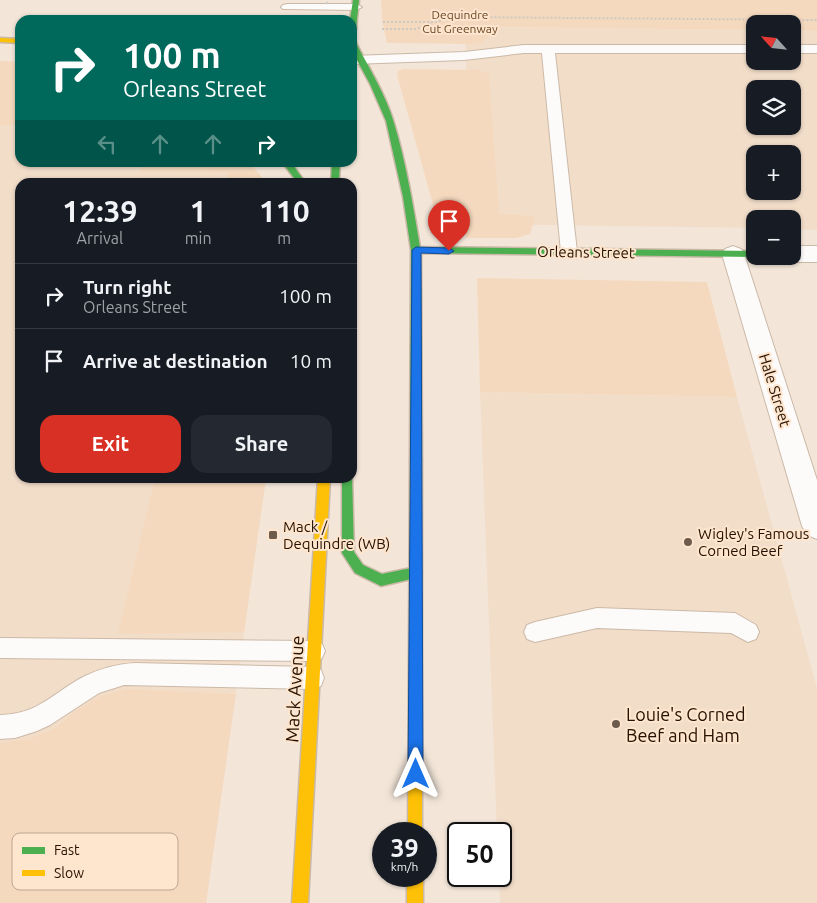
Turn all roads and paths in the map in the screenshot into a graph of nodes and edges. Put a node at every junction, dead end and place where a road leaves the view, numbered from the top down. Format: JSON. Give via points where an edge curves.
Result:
{"nodes":[{"id":1,"x":356,"y":4,"type":"edge"},
{"id":2,"x":287,"y":7,"type":"dead end"},
{"id":3,"x":817,"y":20,"type":"edge"},
{"id":4,"x":379,"y":22,"type":"dead end"},
{"id":5,"x":435,"y":22,"type":"junction"},
{"id":6,"x":380,"y":29,"type":"dead end"},
{"id":7,"x":0,"y":40,"type":"edge"},
{"id":8,"x":15,"y":41,"type":"edge"},
{"id":9,"x":548,"y":49,"type":"junction"},
{"id":10,"x":746,"y":49,"type":"edge"},
{"id":11,"x":801,"y":49,"type":"edge"},
{"id":12,"x":817,"y":49,"type":"edge"},
{"id":13,"x":357,"y":60,"type":"edge"},
{"id":14,"x":290,"y":167,"type":"edge"},
{"id":15,"x":297,"y":178,"type":"edge"},
{"id":16,"x":416,"y":250,"type":"junction"},
{"id":17,"x":570,"y":252,"type":"junction"},
{"id":18,"x":744,"y":254,"type":"edge"},
{"id":19,"x":801,"y":254,"type":"edge"},
{"id":20,"x":817,"y":254,"type":"edge"},
{"id":21,"x":324,"y":483,"type":"edge"},
{"id":22,"x":348,"y":483,"type":"edge"},
{"id":23,"x":817,"y":526,"type":"edge"},
{"id":24,"x":416,"y":573,"type":"junction"},
{"id":25,"x":535,"y":632,"type":"dead end"},
{"id":26,"x":748,"y":632,"type":"dead end"},
{"id":27,"x":0,"y":648,"type":"edge"},
{"id":28,"x":314,"y":651,"type":"junction"},
{"id":29,"x":313,"y":678,"type":"junction"},
{"id":30,"x":0,"y":727,"type":"edge"},
{"id":31,"x":416,"y":822,"type":"edge"},
{"id":32,"x":415,"y":887,"type":"edge"},
{"id":33,"x":300,"y":903,"type":"edge"},
{"id":34,"x":415,"y":903,"type":"edge"}],
"edges":[{"from":1,"to":2,"type":"lane"},
{"from":3,"to":5,"type":"path","via":[[459,17]]},
{"from":4,"to":5,"type":"path"},
{"from":5,"to":6,"type":"path","via":[[416,29]]},
{"from":7,"to":8,"type":"main road"},
{"from":9,"to":10,"type":"lane"},
{"from":9,"to":13,"type":"lane"},
{"from":9,"to":17,"type":"lane"},
{"from":11,"to":12,"type":"lane"},
{"from":13,"to":16,"type":"main road","via":[[390,121]]},
{"from":14,"to":15,"type":"main road"},
{"from":16,"to":17,"type":"main road","name":"Orleans Street"},
{"from":16,"to":24,"type":"main road"},
{"from":17,"to":18,"type":"main road","name":"Orleans Street"},
{"from":18,"to":23,"type":"street","name":"Hale Street"},
{"from":19,"to":20,"type":"street"},
{"from":21,"to":28,"type":"main road","name":"Mack Avenue"},
{"from":22,"to":24,"type":"main road","via":[[348,553],[359,569],[381,580]]},
{"from":24,"to":31,"type":"main road"},
{"from":25,"to":26,"type":"lane","via":[[597,618],[735,623]]},
{"from":27,"to":28,"type":"lane"},
{"from":28,"to":29,"type":"main road","name":"Mack Avenue"},
{"from":29,"to":30,"type":"lane","via":[[115,676],[74,694],[57,710],[36,721],[10,728]]},
{"from":29,"to":33,"type":"main road","name":"Mack Avenue"},
{"from":32,"to":34,"type":"main road"}]}
